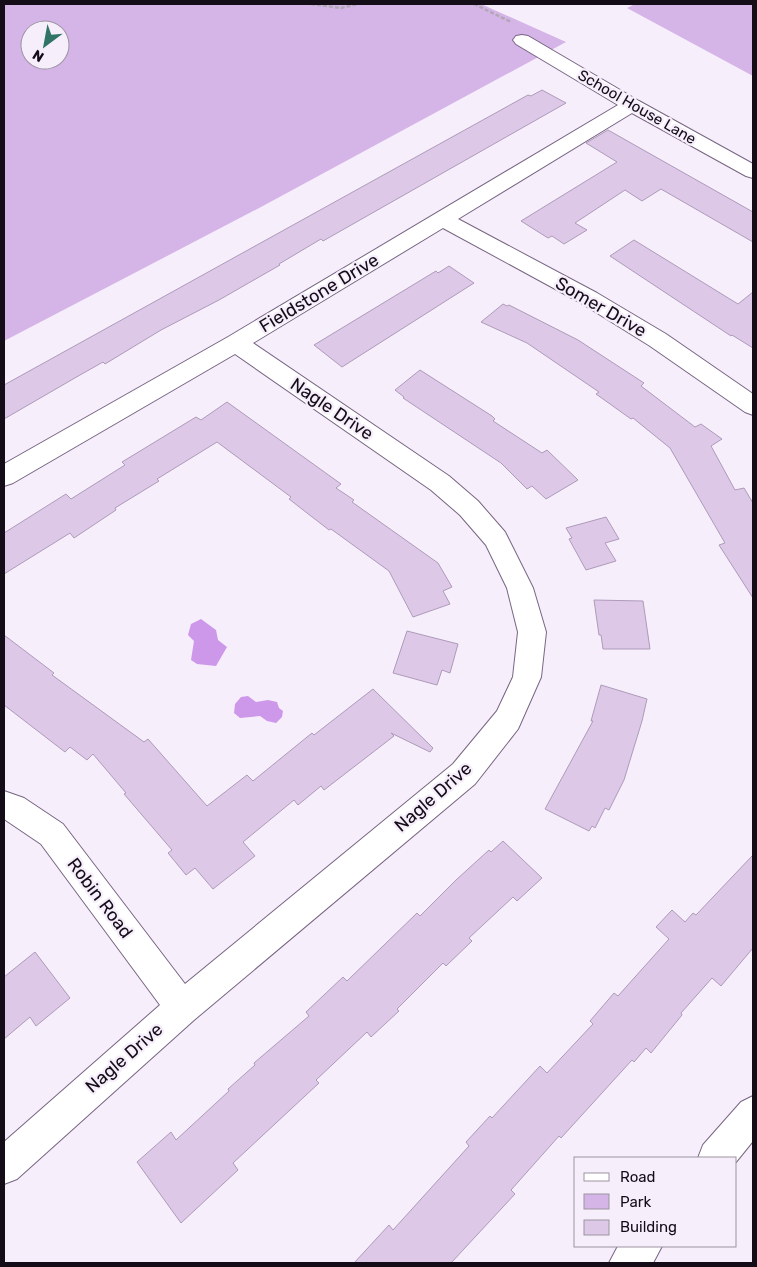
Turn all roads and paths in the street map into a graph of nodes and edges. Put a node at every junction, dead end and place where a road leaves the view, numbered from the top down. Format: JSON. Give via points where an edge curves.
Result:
{"nodes":[{"id":1,"x":311,"y":4,"type":"edge"},
{"id":2,"x":358,"y":4,"type":"edge"},
{"id":3,"x":522,"y":40,"type":"dead end"},
{"id":4,"x":632,"y":105,"type":"junction"},
{"id":5,"x":753,"y":172,"type":"edge"},
{"id":6,"x":441,"y":218,"type":"junction"},
{"id":7,"x":236,"y":343,"type":"junction"},
{"id":8,"x":753,"y":406,"type":"edge"},
{"id":9,"x":4,"y":476,"type":"edge"},
{"id":10,"x":4,"y":805,"type":"edge"},
{"id":11,"x":182,"y":1008,"type":"junction"},
{"id":12,"x":753,"y":1114,"type":"edge"},
{"id":13,"x":717,"y":1157,"type":"edge"},
{"id":14,"x":4,"y":1166,"type":"edge"},
{"id":15,"x":642,"y":1247,"type":"edge"},
{"id":16,"x":628,"y":1263,"type":"edge"}],
"edges":[{"from":1,"to":2,"type":"path","via":[[341,8]]},
{"from":3,"to":4,"type":"street","name":"School House Lane"},
{"from":4,"to":5,"type":"street","name":"School House Lane"},
{"from":4,"to":6,"type":"street","name":"Fieldstone Drive"},
{"from":6,"to":7,"type":"street","name":"Fieldstone Drive"},
{"from":6,"to":8,"type":"street","name":"Somer Drive","via":[[589,298],[658,340]]},
{"from":7,"to":9,"type":"street","name":"Fieldstone Drive"},
{"from":7,"to":11,"type":"street","name":"Nagle Drive","via":[[440,483],[469,508],[496,539],[520,588],[532,632],[527,677],[508,720],[464,774]]},
{"from":10,"to":11,"type":"street","name":"Robin Road","via":[[52,834]]},
{"from":11,"to":14,"type":"street","name":"Nagle Drive"},
{"from":12,"to":13,"type":"street"},
{"from":15,"to":16,"type":"street"}]}
